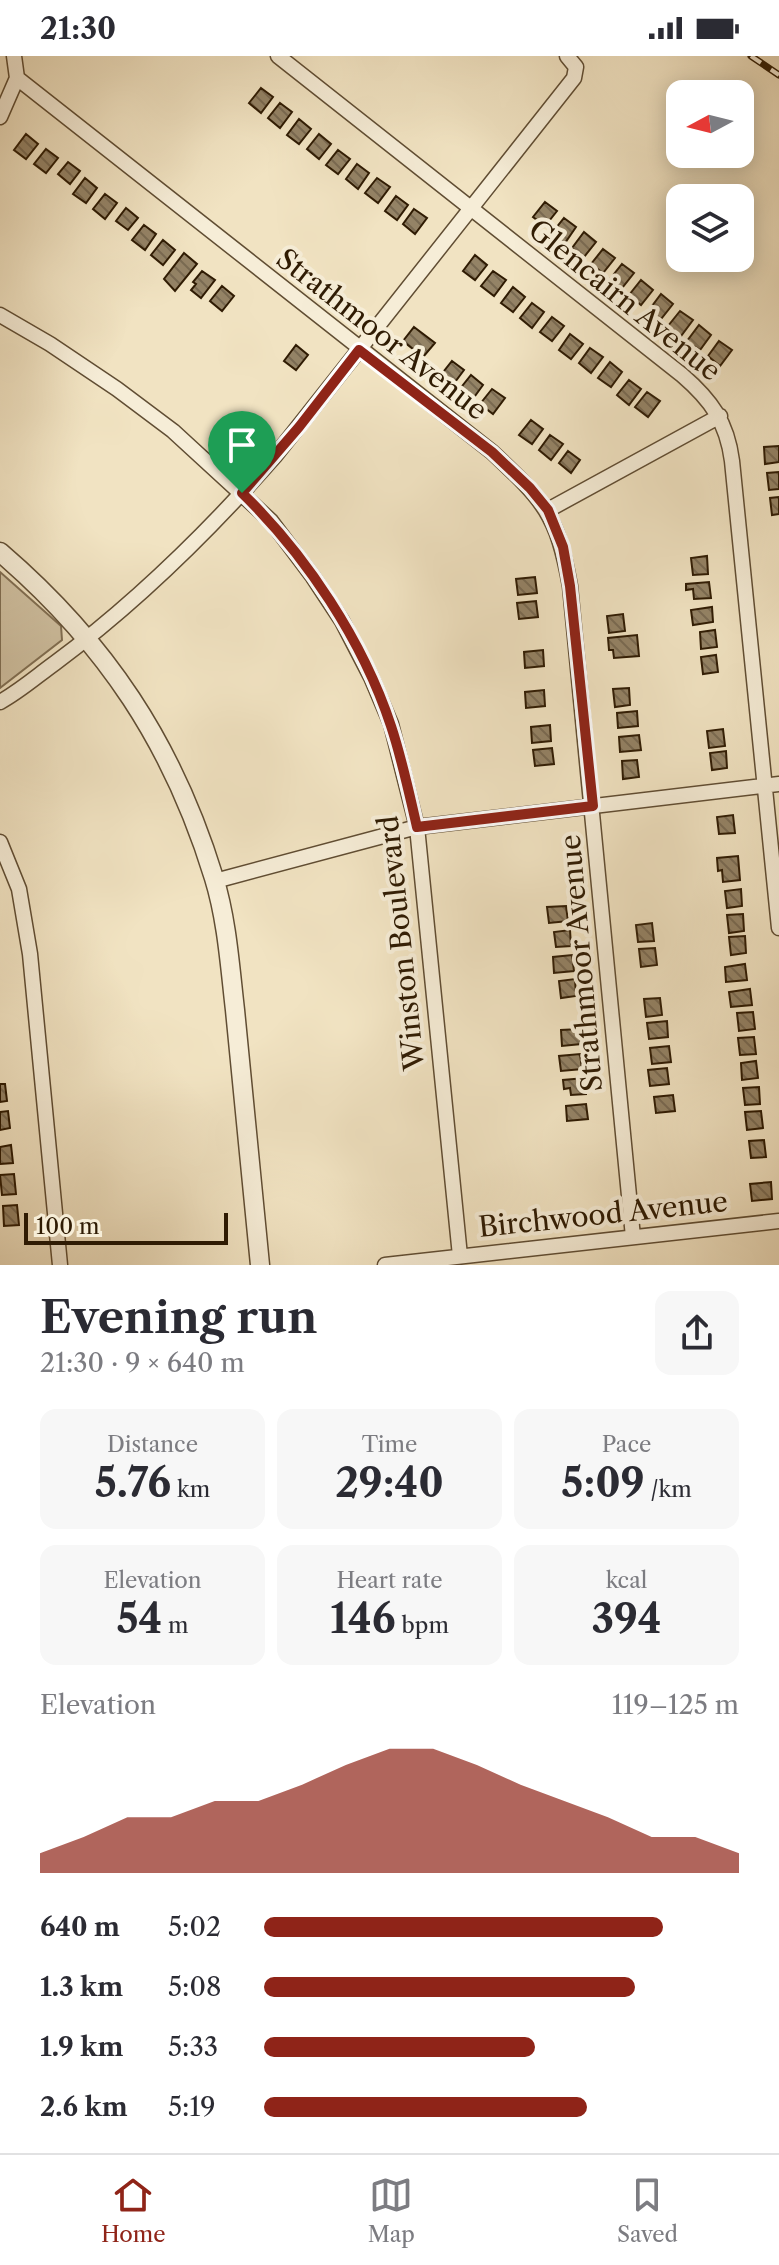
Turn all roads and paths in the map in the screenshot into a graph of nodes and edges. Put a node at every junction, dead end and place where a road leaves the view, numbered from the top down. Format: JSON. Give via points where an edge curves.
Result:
{"nodes":[{"id":1,"x":14,"y":56,"type":"edge"},
{"id":2,"x":278,"y":56,"type":"edge"},
{"id":3,"x":572,"y":62,"type":"edge"},
{"id":4,"x":17,"y":78,"type":"junction"},
{"id":5,"x":0,"y":117,"type":"edge"},
{"id":6,"x":471,"y":209,"type":"junction"},
{"id":7,"x":0,"y":315,"type":"edge"},
{"id":8,"x":359,"y":350,"type":"junction"},
{"id":9,"x":720,"y":416,"type":"junction"},
{"id":10,"x":242,"y":493,"type":"junction"},
{"id":11,"x":548,"y":510,"type":"junction"},
{"id":12,"x":0,"y":552,"type":"edge"},
{"id":13,"x":88,"y":638,"type":"junction"},
{"id":14,"x":0,"y":702,"type":"edge"},
{"id":15,"x":772,"y":785,"type":"edge"},
{"id":16,"x":593,"y":806,"type":"junction"},
{"id":17,"x":417,"y":827,"type":"junction"},
{"id":18,"x":0,"y":842,"type":"edge"},
{"id":19,"x":215,"y":881,"type":"junction"},
{"id":20,"x":779,"y":928,"type":"edge"},
{"id":21,"x":779,"y":1221,"type":"edge"},
{"id":22,"x":633,"y":1237,"type":"junction"},
{"id":23,"x":460,"y":1256,"type":"junction"},
{"id":24,"x":60,"y":1265,"type":"edge"},
{"id":25,"x":260,"y":1265,"type":"edge"},
{"id":26,"x":385,"y":1265,"type":"edge"}],
"edges":[{"from":1,"to":4,"type":"street"},
{"from":2,"to":6,"type":"street","name":"Glencairn Avenue"},
{"from":3,"to":6,"type":"street","via":[[574,78]]},
{"from":4,"to":5,"type":"street"},
{"from":4,"to":8,"type":"street","name":"Strathmoor Avenue"},
{"from":6,"to":8,"type":"street"},
{"from":6,"to":9,"type":"street","name":"Glencairn Avenue","via":[[682,375]]},
{"from":7,"to":10,"type":"street","name":"Winston Boulevard","via":[[117,389]]},
{"from":8,"to":10,"type":"street"},
{"from":8,"to":11,"type":"street","name":"Strathmoor Avenue","via":[[492,452]]},
{"from":9,"to":11,"type":"street"},
{"from":9,"to":15,"type":"street","name":"Glencairn Avenue","via":[[730,444]]},
{"from":10,"to":13,"type":"street"},
{"from":10,"to":17,"type":"street","name":"Winston Boulevard","via":[[293,549],[342,621],[391,724]]},
{"from":11,"to":16,"type":"street","name":"Strathmoor Avenue","via":[[563,547],[570,586]]},
{"from":12,"to":13,"type":"street"},
{"from":13,"to":14,"type":"street"},
{"from":13,"to":19,"type":"street","via":[[142,713],[174,774]]},
{"from":15,"to":16,"type":"street"},
{"from":15,"to":20,"type":"street","name":"Glencairn Avenue"},
{"from":16,"to":17,"type":"street"},
{"from":16,"to":22,"type":"street","name":"Strathmoor Avenue"},
{"from":17,"to":19,"type":"street"},
{"from":17,"to":23,"type":"street","name":"Winston Boulevard"},
{"from":18,"to":24,"type":"street","via":[[19,889],[28,941]]},
{"from":19,"to":25,"type":"street","via":[[232,983]]},
{"from":21,"to":22,"type":"street","name":"Birchwood Avenue"},
{"from":22,"to":23,"type":"street","name":"Birchwood Avenue"},
{"from":23,"to":26,"type":"street","name":"Birchwood Avenue"}]}
